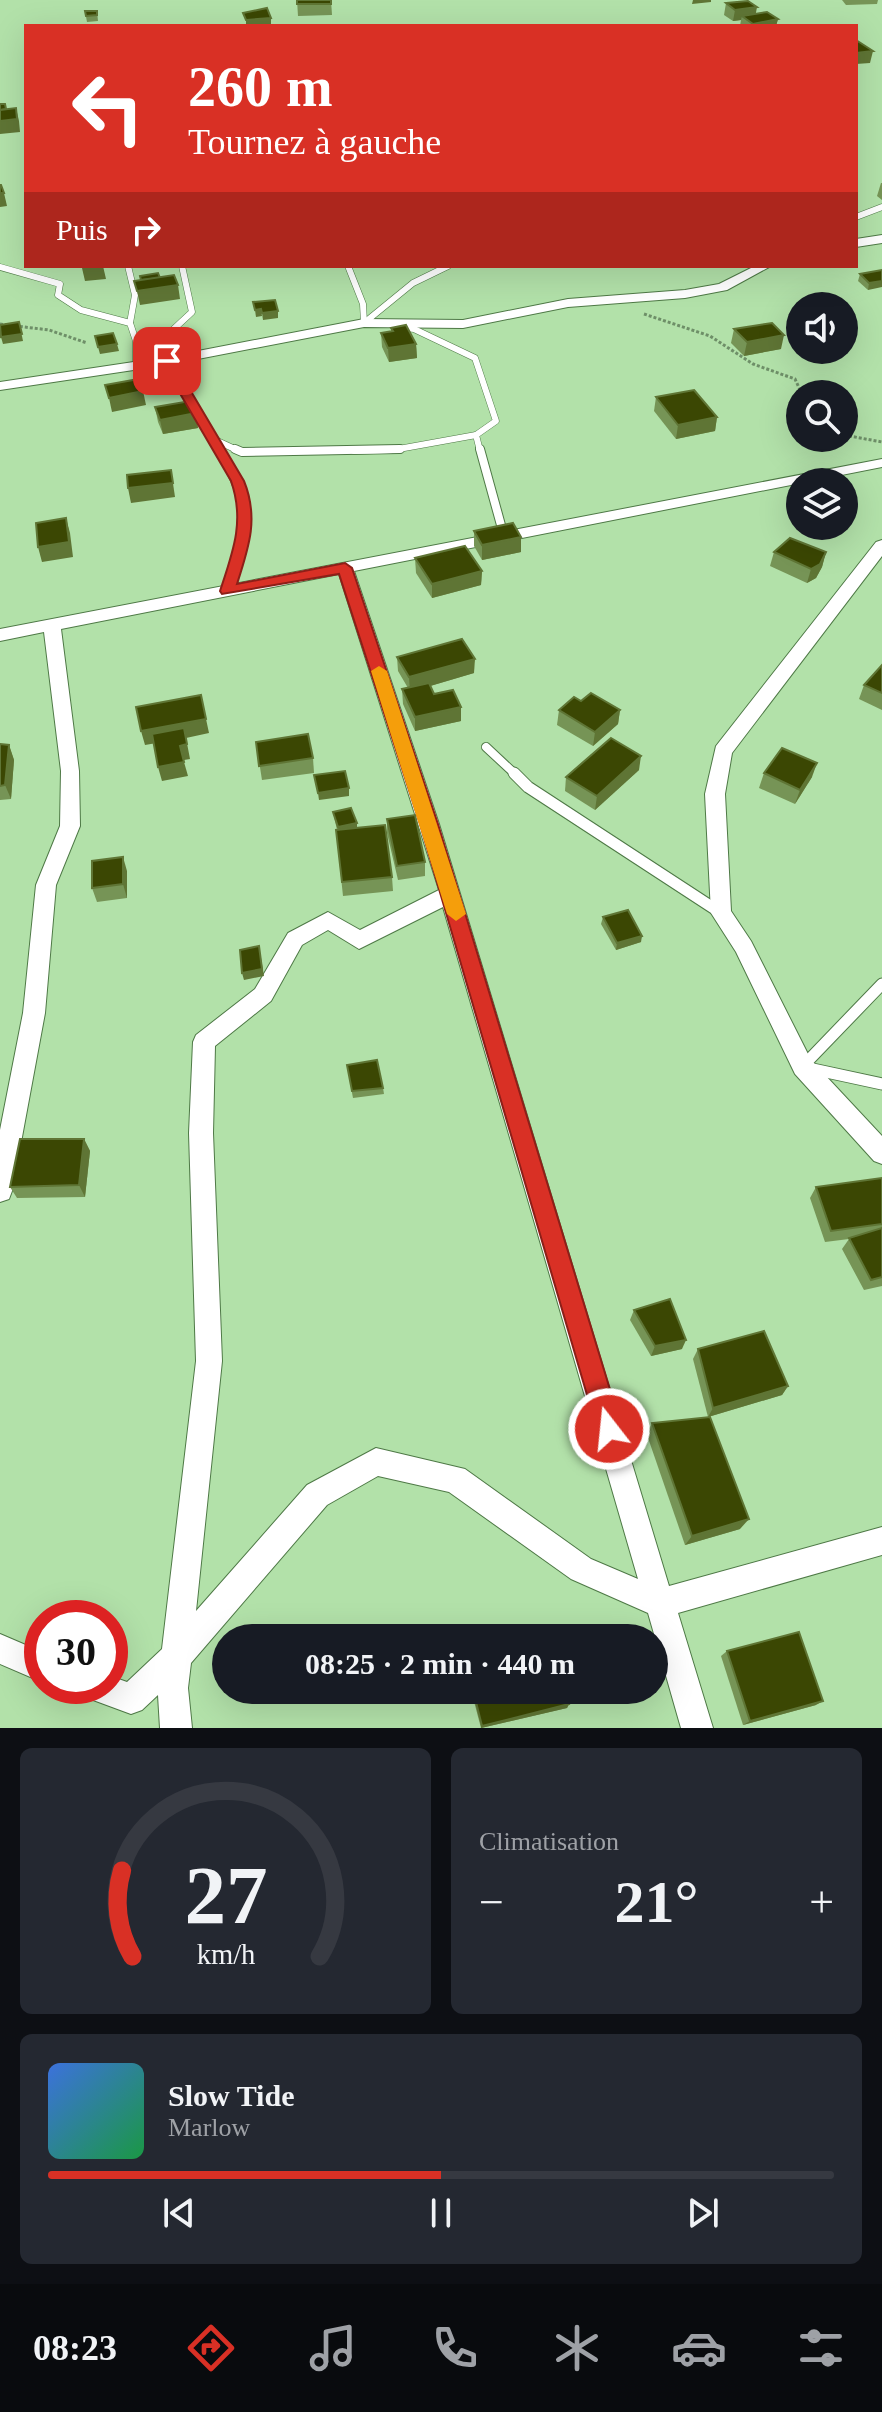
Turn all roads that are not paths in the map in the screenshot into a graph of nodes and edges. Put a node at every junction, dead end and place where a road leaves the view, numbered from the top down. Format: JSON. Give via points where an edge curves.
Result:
{"nodes":[{"id":1,"x":882,"y":207,"type":"edge"},
{"id":2,"x":858,"y":216,"type":"edge"},
{"id":3,"x":882,"y":239,"type":"edge"},
{"id":4,"x":858,"y":243,"type":"edge"},
{"id":5,"x":0,"y":267,"type":"edge"},
{"id":6,"x":128,"y":268,"type":"edge"},
{"id":7,"x":183,"y":268,"type":"edge"},
{"id":8,"x":349,"y":268,"type":"edge"},
{"id":9,"x":444,"y":268,"type":"edge"},
{"id":10,"x":761,"y":268,"type":"edge"},
{"id":11,"x":130,"y":323,"type":"junction"},
{"id":12,"x":364,"y":323,"type":"junction"},
{"id":13,"x":167,"y":361,"type":"junction"},
{"id":14,"x":136,"y":366,"type":"junction"},
{"id":15,"x":0,"y":386,"type":"edge"},
{"id":16,"x":476,"y":435,"type":"junction"},
{"id":17,"x":211,"y":438,"type":"junction"},
{"id":18,"x":882,"y":463,"type":"edge"},
{"id":19,"x":504,"y":538,"type":"junction"},
{"id":20,"x":882,"y":545,"type":"edge"},
{"id":21,"x":345,"y":568,"type":"junction"},
{"id":22,"x":227,"y":591,"type":"junction"},
{"id":23,"x":52,"y":625,"type":"junction"},
{"id":24,"x":0,"y":635,"type":"edge"},
{"id":25,"x":486,"y":747,"type":"dead end"},
{"id":26,"x":450,"y":894,"type":"junction"},
{"id":27,"x":721,"y":913,"type":"junction"},
{"id":28,"x":882,"y":984,"type":"edge"},
{"id":29,"x":803,"y":1067,"type":"junction"},
{"id":30,"x":882,"y":1084,"type":"edge"},
{"id":31,"x":882,"y":1153,"type":"edge"},
{"id":32,"x":0,"y":1191,"type":"edge"},
{"id":33,"x":882,"y":1541,"type":"edge"},
{"id":34,"x":660,"y":1603,"type":"junction"},
{"id":35,"x":0,"y":1649,"type":"edge"},
{"id":36,"x":176,"y":1657,"type":"junction"},
{"id":37,"x":24,"y":1659,"type":"edge"},
{"id":38,"x":128,"y":1698,"type":"edge"},
{"id":39,"x":176,"y":1728,"type":"edge"},
{"id":40,"x":697,"y":1728,"type":"edge"}],
"edges":[{"from":1,"to":2,"type":"lane"},
{"from":3,"to":4,"type":"street"},
{"from":5,"to":11,"type":"lane","via":[[60,284],[58,295],[81,310]]},
{"from":6,"to":11,"type":"lane","via":[[135,295]]},
{"from":7,"to":14,"type":"lane","via":[[192,312]]},
{"from":8,"to":12,"type":"lane","via":[[363,304]]},
{"from":9,"to":12,"type":"lane","via":[[413,283]]},
{"from":10,"to":12,"type":"street","via":[[723,287],[568,303],[463,324]]},
{"from":11,"to":14,"type":"lane"},
{"from":12,"to":13,"type":"street"},
{"from":12,"to":16,"type":"lane","via":[[414,329],[475,358],[496,421]]},
{"from":13,"to":14,"type":"street"},
{"from":13,"to":17,"type":"lane"},
{"from":14,"to":15,"type":"street"},
{"from":16,"to":17,"type":"lane","via":[[393,450],[273,452],[242,452]]},
{"from":16,"to":19,"type":"lane"},
{"from":17,"to":22,"type":"lane","via":[[245,502],[245,536]]},
{"from":18,"to":19,"type":"street"},
{"from":19,"to":21,"type":"street"},
{"from":20,"to":27,"type":"street","via":[[723,751],[715,794]]},
{"from":21,"to":22,"type":"street"},
{"from":21,"to":26,"type":"street"},
{"from":22,"to":23,"type":"street"},
{"from":23,"to":24,"type":"street"},
{"from":23,"to":32,"type":"street","via":[[70,771],[70,826],[46,885],[34,1013]]},
{"from":25,"to":27,"type":"lane","via":[[528,787]]},
{"from":26,"to":34,"type":"street"},
{"from":26,"to":36,"type":"street","via":[[359,940],[328,920],[295,939],[263,995],[204,1042],[201,1133],[209,1361]]},
{"from":27,"to":29,"type":"street","via":[[744,947]]},
{"from":28,"to":29,"type":"lane"},
{"from":29,"to":30,"type":"lane"},
{"from":29,"to":31,"type":"street"},
{"from":33,"to":34,"type":"street"},
{"from":34,"to":36,"type":"street","via":[[581,1569],[455,1479],[376,1462],[317,1495]]},
{"from":34,"to":40,"type":"street"},
{"from":35,"to":37,"type":"street"},
{"from":36,"to":38,"type":"street"},
{"from":36,"to":39,"type":"street"}]}
